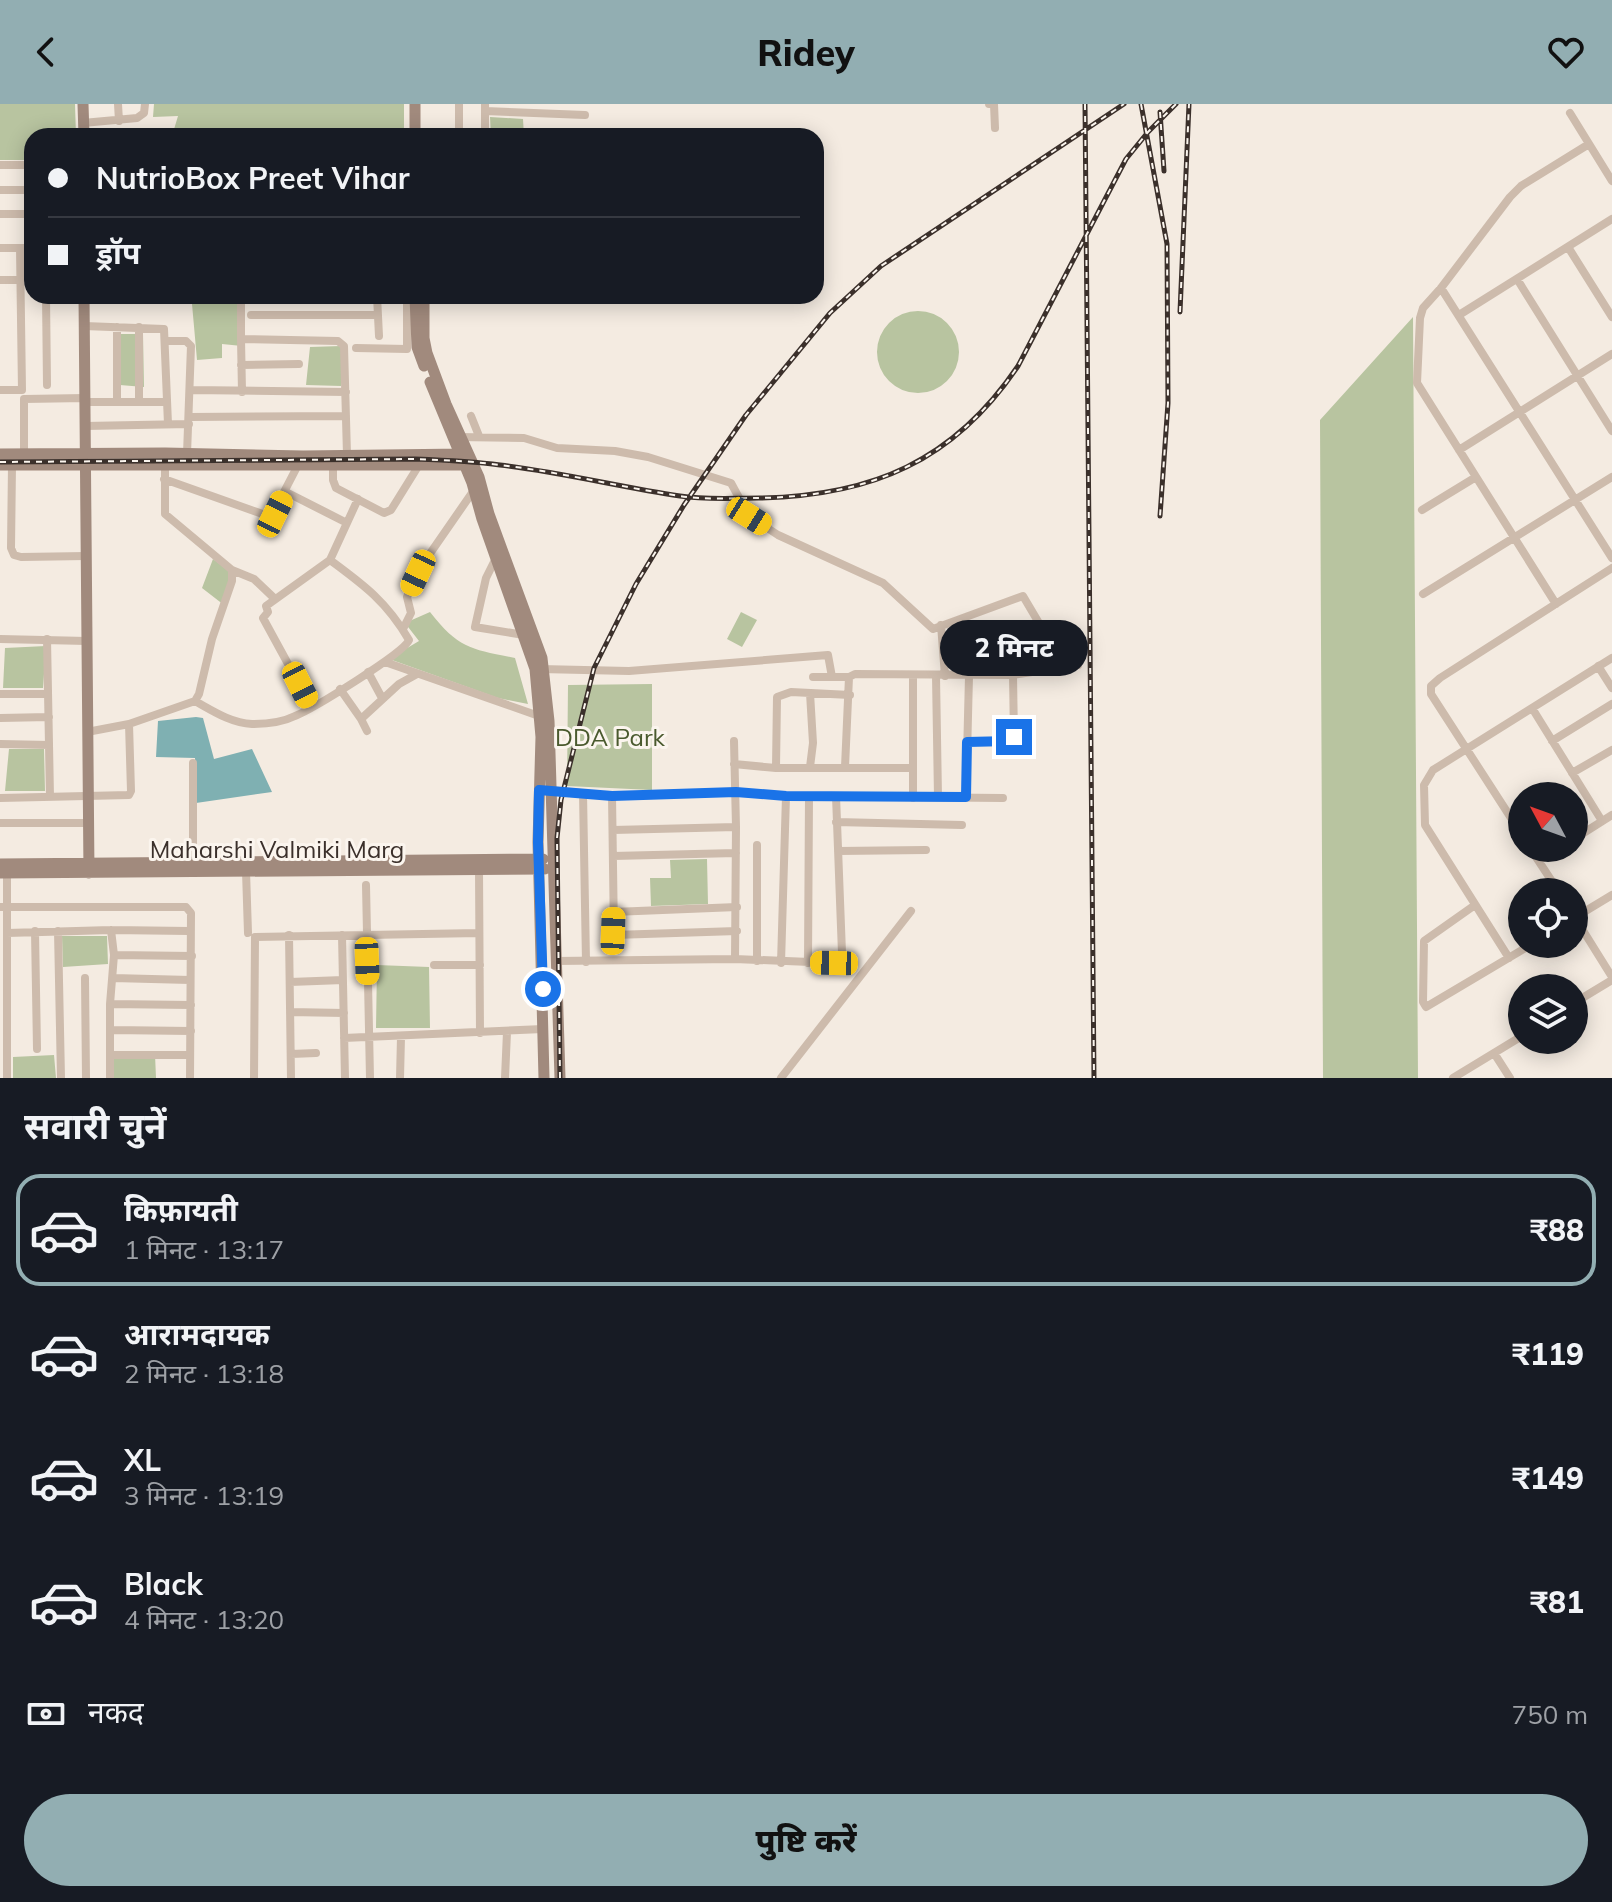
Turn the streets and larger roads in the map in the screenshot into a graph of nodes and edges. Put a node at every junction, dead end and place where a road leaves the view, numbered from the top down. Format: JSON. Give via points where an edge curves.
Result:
{"nodes":[{"id":1,"x":83,"y":104,"type":"edge"},
{"id":2,"x":118,"y":104,"type":"edge"},
{"id":3,"x":145,"y":104,"type":"edge"},
{"id":4,"x":415,"y":104,"type":"edge"},
{"id":5,"x":422,"y":104,"type":"edge"},
{"id":6,"x":459,"y":104,"type":"edge"},
{"id":7,"x":989,"y":104,"type":"edge"},
{"id":8,"x":485,"y":108,"type":"edge"},
{"id":9,"x":1570,"y":113,"type":"dead end"},
{"id":10,"x":585,"y":115,"type":"dead end"},
{"id":11,"x":119,"y":121,"type":"junction"},
{"id":12,"x":83,"y":123,"type":"junction"},
{"id":13,"x":83,"y":128,"type":"edge"},
{"id":14,"x":415,"y":128,"type":"edge"},
{"id":15,"x":423,"y":128,"type":"edge"},
{"id":16,"x":459,"y":128,"type":"edge"},
{"id":17,"x":995,"y":128,"type":"dead end"},
{"id":18,"x":1589,"y":144,"type":"junction"},
{"id":19,"x":0,"y":165,"type":"edge"},
{"id":20,"x":24,"y":165,"type":"edge"},
{"id":21,"x":1612,"y":181,"type":"edge"},
{"id":22,"x":0,"y":190,"type":"edge"},
{"id":23,"x":24,"y":190,"type":"edge"},
{"id":24,"x":0,"y":214,"type":"edge"},
{"id":25,"x":24,"y":214,"type":"edge"},
{"id":26,"x":1612,"y":219,"type":"edge"},
{"id":27,"x":1568,"y":247,"type":"junction"},
{"id":28,"x":0,"y":248,"type":"edge"},
{"id":29,"x":20,"y":248,"type":"junction"},
{"id":30,"x":24,"y":248,"type":"edge"},
{"id":31,"x":1517,"y":279,"type":"junction"},
{"id":32,"x":0,"y":280,"type":"edge"},
{"id":33,"x":21,"y":280,"type":"junction"},
{"id":34,"x":1441,"y":288,"type":"junction"},
{"id":35,"x":46,"y":304,"type":"edge"},
{"id":36,"x":84,"y":304,"type":"edge"},
{"id":37,"x":241,"y":304,"type":"edge"},
{"id":38,"x":377,"y":304,"type":"edge"},
{"id":39,"x":407,"y":304,"type":"edge"},
{"id":40,"x":415,"y":304,"type":"edge"},
{"id":41,"x":424,"y":304,"type":"edge"},
{"id":42,"x":251,"y":315,"type":"dead end"},
{"id":43,"x":378,"y":315,"type":"junction"},
{"id":44,"x":1459,"y":315,"type":"junction"},
{"id":45,"x":1612,"y":317,"type":"edge"},
{"id":46,"x":84,"y":326,"type":"junction"},
{"id":47,"x":117,"y":327,"type":"junction"},
{"id":48,"x":139,"y":327,"type":"junction"},
{"id":49,"x":379,"y":336,"type":"dead end"},
{"id":50,"x":241,"y":339,"type":"junction"},
{"id":51,"x":166,"y":341,"type":"junction"},
{"id":52,"x":356,"y":348,"type":"dead end"},
{"id":53,"x":1612,"y":354,"type":"edge"},
{"id":54,"x":299,"y":364,"type":"dead end"},
{"id":55,"x":241,"y":365,"type":"junction"},
{"id":56,"x":1577,"y":376,"type":"junction"},
{"id":57,"x":47,"y":385,"type":"dead end"},
{"id":58,"x":0,"y":390,"type":"edge"},
{"id":59,"x":190,"y":390,"type":"junction"},
{"id":60,"x":242,"y":392,"type":"junction"},
{"id":61,"x":346,"y":392,"type":"junction"},
{"id":62,"x":85,"y":400,"type":"junction"},
{"id":63,"x":117,"y":402,"type":"junction"},
{"id":64,"x":139,"y":402,"type":"junction"},
{"id":65,"x":167,"y":402,"type":"junction"},
{"id":66,"x":1520,"y":412,"type":"junction"},
{"id":67,"x":346,"y":416,"type":"junction"},
{"id":68,"x":471,"y":416,"type":"dead end"},
{"id":69,"x":189,"y":420,"type":"junction"},
{"id":70,"x":168,"y":424,"type":"junction"},
{"id":71,"x":85,"y":426,"type":"junction"},
{"id":72,"x":1612,"y":431,"type":"edge"},
{"id":73,"x":479,"y":436,"type":"junction"},
{"id":74,"x":456,"y":437,"type":"junction"},
{"id":75,"x":1459,"y":450,"type":"junction"},
{"id":76,"x":0,"y":454,"type":"edge"},
{"id":77,"x":187,"y":454,"type":"junction"},
{"id":78,"x":24,"y":455,"type":"junction"},
{"id":79,"x":347,"y":455,"type":"junction"},
{"id":80,"x":84,"y":459,"type":"junction"},
{"id":81,"x":466,"y":460,"type":"junction"},
{"id":82,"x":165,"y":463,"type":"junction"},
{"id":83,"x":6,"y":465,"type":"edge"},
{"id":84,"x":298,"y":465,"type":"junction"},
{"id":85,"x":333,"y":465,"type":"junction"},
{"id":86,"x":419,"y":465,"type":"junction"},
{"id":87,"x":1476,"y":477,"type":"junction"},
{"id":88,"x":1612,"y":477,"type":"edge"},
{"id":89,"x":164,"y":479,"type":"junction"},
{"id":90,"x":474,"y":490,"type":"junction"},
{"id":91,"x":286,"y":492,"type":"junction"},
{"id":92,"x":358,"y":499,"type":"junction"},
{"id":93,"x":1575,"y":500,"type":"junction"},
{"id":94,"x":1422,"y":510,"type":"dead end"},
{"id":95,"x":347,"y":523,"type":"junction"},
{"id":96,"x":1514,"y":537,"type":"junction"},
{"id":97,"x":86,"y":556,"type":"junction"},
{"id":98,"x":496,"y":558,"type":"junction"},
{"id":99,"x":1612,"y":558,"type":"edge"},
{"id":100,"x":330,"y":560,"type":"junction"},
{"id":101,"x":1612,"y":568,"type":"edge"},
{"id":102,"x":232,"y":570,"type":"junction"},
{"id":103,"x":1423,"y":594,"type":"dead end"},
{"id":104,"x":274,"y":598,"type":"junction"},
{"id":105,"x":1556,"y":604,"type":"junction"},
{"id":106,"x":941,"y":625,"type":"junction"},
{"id":107,"x":403,"y":629,"type":"junction"},
{"id":108,"x":525,"y":635,"type":"junction"},
{"id":109,"x":0,"y":639,"type":"edge"},
{"id":110,"x":47,"y":639,"type":"junction"},
{"id":111,"x":87,"y":641,"type":"junction"},
{"id":112,"x":1612,"y":658,"type":"edge"},
{"id":113,"x":385,"y":662,"type":"junction"},
{"id":114,"x":1078,"y":665,"type":"dead end"},
{"id":115,"x":1598,"y":666,"type":"junction"},
{"id":116,"x":1065,"y":667,"type":"junction"},
{"id":117,"x":539,"y":669,"type":"junction"},
{"id":118,"x":368,"y":672,"type":"junction"},
{"id":119,"x":417,"y":674,"type":"junction"},
{"id":120,"x":1013,"y":675,"type":"junction"},
{"id":121,"x":913,"y":676,"type":"junction"},
{"id":122,"x":940,"y":676,"type":"junction"},
{"id":123,"x":969,"y":676,"type":"junction"},
{"id":124,"x":813,"y":677,"type":"dead end"},
{"id":125,"x":832,"y":677,"type":"junction"},
{"id":126,"x":849,"y":677,"type":"junction"},
{"id":127,"x":1612,"y":688,"type":"edge"},
{"id":128,"x":340,"y":689,"type":"junction"},
{"id":129,"x":810,"y":693,"type":"junction"},
{"id":130,"x":0,"y":694,"type":"edge"},
{"id":131,"x":48,"y":694,"type":"junction"},
{"id":132,"x":850,"y":695,"type":"junction"},
{"id":133,"x":382,"y":698,"type":"junction"},
{"id":134,"x":195,"y":701,"type":"junction"},
{"id":135,"x":1612,"y":704,"type":"edge"},
{"id":136,"x":311,"y":706,"type":"junction"},
{"id":137,"x":1532,"y":708,"type":"junction"},
{"id":138,"x":539,"y":716,"type":"junction"},
{"id":139,"x":49,"y":717,"type":"junction"},
{"id":140,"x":0,"y":718,"type":"edge"},
{"id":141,"x":361,"y":719,"type":"junction"},
{"id":142,"x":129,"y":724,"type":"junction"},
{"id":143,"x":367,"y":731,"type":"dead end"},
{"id":144,"x":87,"y":732,"type":"junction"},
{"id":145,"x":734,"y":741,"type":"dead end"},
{"id":146,"x":1552,"y":741,"type":"junction"},
{"id":147,"x":967,"y":742,"type":"junction"},
{"id":148,"x":0,"y":744,"type":"edge"},
{"id":149,"x":49,"y":745,"type":"junction"},
{"id":150,"x":1467,"y":750,"type":"junction"},
{"id":151,"x":1612,"y":750,"type":"edge"},
{"id":152,"x":193,"y":763,"type":"dead end"},
{"id":153,"x":734,"y":764,"type":"junction"},
{"id":154,"x":810,"y":767,"type":"junction"},
{"id":155,"x":845,"y":767,"type":"junction"},
{"id":156,"x":776,"y":768,"type":"junction"},
{"id":157,"x":913,"y":768,"type":"junction"},
{"id":158,"x":1572,"y":773,"type":"junction"},
{"id":159,"x":545,"y":790,"type":"junction"},
{"id":160,"x":736,"y":792,"type":"junction"},
{"id":161,"x":583,"y":793,"type":"junction"},
{"id":162,"x":88,"y":796,"type":"junction"},
{"id":163,"x":612,"y":796,"type":"junction"},
{"id":164,"x":786,"y":796,"type":"junction"},
{"id":165,"x":809,"y":796,"type":"junction"},
{"id":166,"x":836,"y":796,"type":"junction"},
{"id":167,"x":50,"y":797,"type":"junction"},
{"id":168,"x":938,"y":797,"type":"junction"},
{"id":169,"x":966,"y":797,"type":"junction"},
{"id":170,"x":0,"y":798,"type":"edge"},
{"id":171,"x":913,"y":798,"type":"junction"},
{"id":172,"x":1003,"y":798,"type":"dead end"},
{"id":173,"x":1508,"y":813,"type":"edge"},
{"id":174,"x":1612,"y":815,"type":"edge"},
{"id":175,"x":1602,"y":821,"type":"junction"},
{"id":176,"x":836,"y":822,"type":"junction"},
{"id":177,"x":0,"y":823,"type":"edge"},
{"id":178,"x":88,"y":823,"type":"junction"},
{"id":179,"x":962,"y":825,"type":"dead end"},
{"id":180,"x":736,"y":827,"type":"junction"},
{"id":181,"x":613,"y":830,"type":"junction"},
{"id":182,"x":1588,"y":830,"type":"edge"},
{"id":183,"x":757,"y":845,"type":"dead end"},
{"id":184,"x":926,"y":850,"type":"dead end"},
{"id":185,"x":838,"y":851,"type":"junction"},
{"id":186,"x":736,"y":853,"type":"junction"},
{"id":187,"x":613,"y":856,"type":"junction"},
{"id":188,"x":193,"y":863,"type":"junction"},
{"id":189,"x":538,"y":864,"type":"junction"},
{"id":190,"x":554,"y":864,"type":"junction"},
{"id":191,"x":89,"y":868,"type":"junction"},
{"id":192,"x":2,"y":870,"type":"edge"},
{"id":193,"x":479,"y":870,"type":"junction"},
{"id":194,"x":246,"y":871,"type":"junction"},
{"id":195,"x":366,"y":885,"type":"dead end"},
{"id":196,"x":1612,"y":895,"type":"edge"},
{"id":197,"x":1475,"y":905,"type":"junction"},
{"id":198,"x":3,"y":907,"type":"edge"},
{"id":199,"x":737,"y":907,"type":"junction"},
{"id":200,"x":1588,"y":909,"type":"edge"},
{"id":201,"x":911,"y":911,"type":"dead end"},
{"id":202,"x":613,"y":912,"type":"junction"},
{"id":203,"x":111,"y":930,"type":"junction"},
{"id":204,"x":35,"y":931,"type":"junction"},
{"id":205,"x":58,"y":931,"type":"junction"},
{"id":206,"x":189,"y":931,"type":"junction"},
{"id":207,"x":737,"y":931,"type":"junction"},
{"id":208,"x":7,"y":933,"type":"junction"},
{"id":209,"x":248,"y":933,"type":"dead end"},
{"id":210,"x":479,"y":933,"type":"junction"},
{"id":211,"x":289,"y":935,"type":"junction"},
{"id":212,"x":342,"y":935,"type":"junction"},
{"id":213,"x":366,"y":936,"type":"junction"},
{"id":214,"x":1588,"y":940,"type":"edge"},
{"id":215,"x":114,"y":955,"type":"junction"},
{"id":216,"x":192,"y":956,"type":"junction"},
{"id":217,"x":1508,"y":956,"type":"edge"},
{"id":218,"x":1509,"y":958,"type":"edge"},
{"id":219,"x":735,"y":959,"type":"junction"},
{"id":220,"x":556,"y":961,"type":"junction"},
{"id":221,"x":757,"y":961,"type":"junction"},
{"id":222,"x":586,"y":962,"type":"junction"},
{"id":223,"x":781,"y":963,"type":"junction"},
{"id":224,"x":808,"y":963,"type":"junction"},
{"id":225,"x":434,"y":965,"type":"dead end"},
{"id":226,"x":480,"y":965,"type":"junction"},
{"id":227,"x":85,"y":978,"type":"dead end"},
{"id":228,"x":113,"y":978,"type":"junction"},
{"id":229,"x":1612,"y":979,"type":"edge"},
{"id":230,"x":190,"y":980,"type":"junction"},
{"id":231,"x":343,"y":980,"type":"junction"},
{"id":232,"x":290,"y":982,"type":"junction"},
{"id":233,"x":4,"y":984,"type":"edge"},
{"id":234,"x":1588,"y":994,"type":"edge"},
{"id":235,"x":110,"y":1004,"type":"junction"},
{"id":236,"x":191,"y":1005,"type":"junction"},
{"id":237,"x":290,"y":1012,"type":"junction"},
{"id":238,"x":4,"y":1013,"type":"edge"},
{"id":239,"x":344,"y":1013,"type":"junction"},
{"id":240,"x":543,"y":1029,"type":"junction"},
{"id":241,"x":111,"y":1030,"type":"junction"},
{"id":242,"x":191,"y":1031,"type":"junction"},
{"id":243,"x":507,"y":1032,"type":"junction"},
{"id":244,"x":480,"y":1033,"type":"junction"},
{"id":245,"x":370,"y":1037,"type":"junction"},
{"id":246,"x":401,"y":1037,"type":"junction"},
{"id":247,"x":344,"y":1038,"type":"junction"},
{"id":248,"x":4,"y":1040,"type":"edge"},
{"id":249,"x":1508,"y":1044,"type":"edge"},
{"id":250,"x":37,"y":1049,"type":"dead end"},
{"id":251,"x":316,"y":1053,"type":"dead end"},
{"id":252,"x":1494,"y":1053,"type":"junction"},
{"id":253,"x":291,"y":1054,"type":"junction"},
{"id":254,"x":110,"y":1055,"type":"junction"},
{"id":255,"x":190,"y":1055,"type":"junction"},
{"id":256,"x":4,"y":1065,"type":"edge"},
{"id":257,"x":7,"y":1078,"type":"edge"},
{"id":258,"x":61,"y":1078,"type":"edge"},
{"id":259,"x":86,"y":1078,"type":"edge"},
{"id":260,"x":110,"y":1078,"type":"edge"},
{"id":261,"x":190,"y":1078,"type":"edge"},
{"id":262,"x":254,"y":1078,"type":"edge"},
{"id":263,"x":291,"y":1078,"type":"edge"},
{"id":264,"x":345,"y":1078,"type":"edge"},
{"id":265,"x":370,"y":1078,"type":"edge"},
{"id":266,"x":400,"y":1078,"type":"edge"},
{"id":267,"x":505,"y":1078,"type":"edge"},
{"id":268,"x":544,"y":1078,"type":"edge"},
{"id":269,"x":560,"y":1078,"type":"edge"},
{"id":270,"x":781,"y":1078,"type":"edge"},
{"id":271,"x":1453,"y":1078,"type":"edge"},
{"id":272,"x":1510,"y":1078,"type":"edge"}],
"edges":[{"from":1,"to":12,"type":"street"},
{"from":2,"to":11,"type":"street"},
{"from":3,"to":11,"type":"street","via":[[141,116]]},
{"from":4,"to":14,"type":"street"},
{"from":5,"to":15,"type":"street"},
{"from":6,"to":16,"type":"street"},
{"from":7,"to":17,"type":"street","via":[[994,104]]},
{"from":8,"to":10,"type":"street"},
{"from":9,"to":18,"type":"street"},
{"from":11,"to":12,"type":"street"},
{"from":12,"to":13,"type":"street"},
{"from":18,"to":21,"type":"street"},
{"from":18,"to":34,"type":"street","via":[[1521,186]]},
{"from":19,"to":20,"type":"street"},
{"from":22,"to":23,"type":"street"},
{"from":24,"to":25,"type":"street"},
{"from":26,"to":27,"type":"street"},
{"from":27,"to":31,"type":"street"},
{"from":27,"to":45,"type":"street"},
{"from":28,"to":29,"type":"street"},
{"from":29,"to":30,"type":"street"},
{"from":29,"to":33,"type":"street"},
{"from":31,"to":44,"type":"street"},
{"from":31,"to":56,"type":"street"},
{"from":32,"to":33,"type":"street"},
{"from":33,"to":58,"type":"street","via":[[22,390]]},
{"from":34,"to":44,"type":"street"},
{"from":34,"to":75,"type":"street","via":[[1421,313],[1417,383]]},
{"from":35,"to":57,"type":"street"},
{"from":36,"to":46,"type":"street"},
{"from":37,"to":50,"type":"street"},
{"from":38,"to":43,"type":"street"},
{"from":39,"to":52,"type":"street","via":[[407,349]]},
{"from":40,"to":74,"type":"street","via":[[417,347]]},
{"from":41,"to":74,"type":"street","via":[[427,353]]},
{"from":42,"to":43,"type":"street"},
{"from":43,"to":49,"type":"street"},
{"from":44,"to":66,"type":"street"},
{"from":46,"to":47,"type":"street"},
{"from":46,"to":62,"type":"street"},
{"from":47,"to":48,"type":"street"},
{"from":47,"to":63,"type":"street"},
{"from":48,"to":51,"type":"street","via":[[162,328]]},
{"from":48,"to":64,"type":"street"},
{"from":50,"to":55,"type":"street"},
{"from":50,"to":61,"type":"street","via":[[338,341],[344,346]]},
{"from":51,"to":59,"type":"street","via":[[190,343]]},
{"from":51,"to":65,"type":"street"},
{"from":53,"to":56,"type":"street"},
{"from":54,"to":55,"type":"street"},
{"from":55,"to":60,"type":"street"},
{"from":56,"to":66,"type":"street"},
{"from":56,"to":72,"type":"street"},
{"from":59,"to":60,"type":"street"},
{"from":59,"to":69,"type":"street"},
{"from":60,"to":61,"type":"street"},
{"from":61,"to":67,"type":"street"},
{"from":62,"to":63,"type":"street"},
{"from":62,"to":71,"type":"street"},
{"from":62,"to":78,"type":"street","via":[[24,399]]},
{"from":63,"to":64,"type":"street"},
{"from":64,"to":65,"type":"street"},
{"from":65,"to":70,"type":"street"},
{"from":66,"to":75,"type":"street"},
{"from":66,"to":93,"type":"street"},
{"from":67,"to":69,"type":"street"},
{"from":67,"to":79,"type":"street"},
{"from":68,"to":73,"type":"street"},
{"from":69,"to":70,"type":"street"},
{"from":69,"to":77,"type":"street"},
{"from":70,"to":71,"type":"street"},
{"from":71,"to":80,"type":"street"},
{"from":73,"to":74,"type":"street"},
{"from":73,"to":106,"type":"street","via":[[648,457],[731,483],[749,516],[778,535],[883,583],[933,629]]},
{"from":74,"to":81,"type":"street"},
{"from":75,"to":87,"type":"street"},
{"from":76,"to":78,"type":"street"},
{"from":77,"to":79,"type":"street"},
{"from":77,"to":80,"type":"street"},
{"from":78,"to":80,"type":"street"},
{"from":79,"to":81,"type":"street"},
{"from":80,"to":82,"type":"street"},
{"from":80,"to":83,"type":"street"},
{"from":80,"to":97,"type":"street"},
{"from":81,"to":86,"type":"street"},
{"from":81,"to":90,"type":"street"},
{"from":81,"to":117,"type":"street","via":[[533,629]]},
{"from":82,"to":84,"type":"street"},
{"from":82,"to":89,"type":"street"},
{"from":83,"to":97,"type":"street","via":[[14,555]]},
{"from":84,"to":85,"type":"street"},
{"from":84,"to":91,"type":"street"},
{"from":85,"to":86,"type":"street"},
{"from":85,"to":92,"type":"street","via":[[334,484]]},
{"from":86,"to":92,"type":"street","via":[[387,513]]},
{"from":87,"to":94,"type":"street"},
{"from":87,"to":96,"type":"street"},
{"from":88,"to":93,"type":"street"},
{"from":89,"to":91,"type":"street","via":[[269,517]]},
{"from":89,"to":102,"type":"street","via":[[168,519]]},
{"from":90,"to":98,"type":"street"},
{"from":90,"to":107,"type":"street","via":[[420,568],[407,597],[411,613]]},
{"from":91,"to":95,"type":"street"},
{"from":92,"to":95,"type":"street"},
{"from":93,"to":96,"type":"street"},
{"from":93,"to":99,"type":"street"},
{"from":95,"to":100,"type":"street"},
{"from":96,"to":103,"type":"street"},
{"from":96,"to":105,"type":"street"},
{"from":97,"to":111,"type":"street"},
{"from":98,"to":108,"type":"street"},
{"from":98,"to":108,"type":"street","via":[[475,627]]},
{"from":100,"to":104,"type":"street"},
{"from":100,"to":107,"type":"street","via":[[383,601]]},
{"from":101,"to":105,"type":"street"},
{"from":102,"to":104,"type":"street","via":[[254,579]]},
{"from":102,"to":134,"type":"street"},
{"from":104,"to":136,"type":"street","via":[[263,618]]},
{"from":105,"to":150,"type":"street","via":[[1431,686]]},
{"from":106,"to":116,"type":"street","via":[[1023,596]]},
{"from":106,"to":122,"type":"street"},
{"from":107,"to":113,"type":"street","via":[[408,645]]},
{"from":108,"to":117,"type":"street"},
{"from":109,"to":110,"type":"street"},
{"from":110,"to":111,"type":"street"},
{"from":110,"to":131,"type":"street"},
{"from":111,"to":144,"type":"street"},
{"from":112,"to":115,"type":"street"},
{"from":113,"to":118,"type":"street"},
{"from":113,"to":119,"type":"street"},
{"from":114,"to":116,"type":"street"},
{"from":115,"to":127,"type":"street"},
{"from":115,"to":137,"type":"street"},
{"from":116,"to":120,"type":"street"},
{"from":117,"to":125,"type":"street","via":[[629,671],[828,655]]},
{"from":117,"to":138,"type":"street"},
{"from":117,"to":159,"type":"street","via":[[549,721]]},
{"from":118,"to":128,"type":"street"},
{"from":118,"to":133,"type":"street"},
{"from":119,"to":133,"type":"street"},
{"from":119,"to":138,"type":"street"},
{"from":120,"to":123,"type":"street"},
{"from":120,"to":147,"type":"street","via":[[1014,738]]},
{"from":121,"to":122,"type":"street"},
{"from":121,"to":126,"type":"street"},
{"from":121,"to":157,"type":"street"},
{"from":122,"to":123,"type":"street"},
{"from":122,"to":168,"type":"street"},
{"from":123,"to":147,"type":"street"},
{"from":124,"to":125,"type":"street"},
{"from":125,"to":126,"type":"street"},
{"from":126,"to":132,"type":"street"},
{"from":128,"to":136,"type":"street"},
{"from":128,"to":141,"type":"street"},
{"from":129,"to":132,"type":"street"},
{"from":129,"to":154,"type":"street"},
{"from":129,"to":156,"type":"street","via":[[777,697]]},
{"from":130,"to":131,"type":"street"},
{"from":131,"to":139,"type":"street"},
{"from":132,"to":155,"type":"street"},
{"from":133,"to":141,"type":"street"},
{"from":134,"to":136,"type":"street","via":[[237,723],[252,724],[296,716]]},
{"from":134,"to":142,"type":"street"},
{"from":135,"to":146,"type":"street"},
{"from":137,"to":146,"type":"street"},
{"from":137,"to":150,"type":"street"},
{"from":138,"to":159,"type":"street"},
{"from":139,"to":140,"type":"street"},
{"from":139,"to":149,"type":"street"},
{"from":141,"to":143,"type":"street"},
{"from":142,"to":144,"type":"street"},
{"from":142,"to":162,"type":"street","via":[[131,793]]},
{"from":144,"to":162,"type":"street"},
{"from":145,"to":153,"type":"street"},
{"from":146,"to":158,"type":"street"},
{"from":147,"to":169,"type":"street"},
{"from":148,"to":149,"type":"street"},
{"from":149,"to":167,"type":"street"},
{"from":150,"to":173,"type":"street"},
{"from":150,"to":197,"type":"street","via":[[1428,777],[1425,825]]},
{"from":151,"to":158,"type":"street"},
{"from":152,"to":188,"type":"street"},
{"from":153,"to":156,"type":"street"},
{"from":153,"to":160,"type":"street"},
{"from":154,"to":155,"type":"street"},
{"from":154,"to":156,"type":"street"},
{"from":155,"to":157,"type":"street"},
{"from":157,"to":171,"type":"street"},
{"from":158,"to":175,"type":"street"},
{"from":159,"to":161,"type":"street"},
{"from":159,"to":189,"type":"street"},
{"from":159,"to":190,"type":"street"},
{"from":160,"to":163,"type":"street"},
{"from":160,"to":164,"type":"street"},
{"from":160,"to":180,"type":"street"},
{"from":161,"to":163,"type":"street"},
{"from":161,"to":222,"type":"street"},
{"from":162,"to":167,"type":"street"},
{"from":162,"to":178,"type":"street"},
{"from":163,"to":181,"type":"street"},
{"from":164,"to":165,"type":"street"},
{"from":164,"to":223,"type":"street"},
{"from":165,"to":166,"type":"street"},
{"from":165,"to":224,"type":"street"},
{"from":166,"to":171,"type":"street"},
{"from":166,"to":176,"type":"street"},
{"from":167,"to":170,"type":"street"},
{"from":168,"to":169,"type":"street"},
{"from":168,"to":171,"type":"street"},
{"from":169,"to":172,"type":"street"},
{"from":174,"to":175,"type":"street"},
{"from":175,"to":182,"type":"street"},
{"from":176,"to":179,"type":"street"},
{"from":176,"to":185,"type":"street"},
{"from":177,"to":178,"type":"street"},
{"from":178,"to":191,"type":"street"},
{"from":180,"to":181,"type":"street"},
{"from":180,"to":186,"type":"street"},
{"from":181,"to":187,"type":"street"},
{"from":183,"to":221,"type":"street"},
{"from":184,"to":185,"type":"street"},
{"from":185,"to":224,"type":"street","via":[[842,953],[834,963]]},
{"from":186,"to":187,"type":"street"},
{"from":186,"to":199,"type":"street"},
{"from":187,"to":202,"type":"street"},
{"from":188,"to":189,"type":"street","name":"Maharshi Valmiki Marg"},
{"from":188,"to":191,"type":"street","name":"Maharshi Valmiki Marg"},
{"from":189,"to":190,"type":"street","name":"Maharshi Valmiki Marg"},
{"from":189,"to":193,"type":"street","name":"Maharshi Valmiki Marg"},
{"from":189,"to":240,"type":"street"},
{"from":190,"to":220,"type":"street"},
{"from":191,"to":192,"type":"street","name":"Maharshi Valmiki Marg"},
{"from":191,"to":194,"type":"street","name":"Maharshi Valmiki Marg"},
{"from":192,"to":198,"type":"street"},
{"from":193,"to":194,"type":"street","name":"Maharshi Valmiki Marg"},
{"from":193,"to":210,"type":"street"},
{"from":194,"to":209,"type":"street"},
{"from":195,"to":213,"type":"street"},
{"from":196,"to":200,"type":"street"},
{"from":197,"to":217,"type":"street"},
{"from":197,"to":218,"type":"street","via":[[1424,941],[1424,1005],[1429,1007]]},
{"from":198,"to":206,"type":"street","via":[[186,907],[191,913]]},
{"from":198,"to":208,"type":"street"},
{"from":199,"to":202,"type":"street"},
{"from":199,"to":207,"type":"street"},
{"from":201,"to":270,"type":"street"},
{"from":202,"to":207,"type":"street","via":[[616,937]]},
{"from":203,"to":205,"type":"street"},
{"from":203,"to":206,"type":"street"},
{"from":203,"to":215,"type":"street"},
{"from":204,"to":205,"type":"street"},
{"from":204,"to":208,"type":"street"},
{"from":204,"to":250,"type":"street"},
{"from":205,"to":258,"type":"street"},
{"from":206,"to":216,"type":"street"},
{"from":207,"to":219,"type":"street"},
{"from":208,"to":233,"type":"street"},
{"from":210,"to":213,"type":"street"},
{"from":210,"to":226,"type":"street"},
{"from":211,"to":212,"type":"street"},
{"from":211,"to":232,"type":"street"},
{"from":211,"to":262,"type":"street","via":[[255,937]]},
{"from":212,"to":213,"type":"street"},
{"from":212,"to":231,"type":"street"},
{"from":213,"to":245,"type":"street"},
{"from":214,"to":229,"type":"street"},
{"from":215,"to":216,"type":"street"},
{"from":215,"to":228,"type":"street"},
{"from":216,"to":230,"type":"street"},
{"from":219,"to":221,"type":"street"},
{"from":219,"to":222,"type":"street"},
{"from":220,"to":222,"type":"street"},
{"from":220,"to":269,"type":"street"},
{"from":221,"to":223,"type":"street"},
{"from":223,"to":224,"type":"street"},
{"from":225,"to":226,"type":"street"},
{"from":226,"to":244,"type":"street"},
{"from":227,"to":259,"type":"street"},
{"from":228,"to":230,"type":"street"},
{"from":228,"to":235,"type":"street"},
{"from":229,"to":234,"type":"street"},
{"from":230,"to":236,"type":"street"},
{"from":231,"to":232,"type":"street"},
{"from":231,"to":239,"type":"street"},
{"from":232,"to":237,"type":"street"},
{"from":233,"to":238,"type":"street"},
{"from":235,"to":236,"type":"street"},
{"from":235,"to":241,"type":"street"},
{"from":236,"to":242,"type":"street"},
{"from":237,"to":239,"type":"street"},
{"from":237,"to":253,"type":"street"},
{"from":238,"to":248,"type":"street"},
{"from":239,"to":247,"type":"street"},
{"from":240,"to":243,"type":"street"},
{"from":240,"to":268,"type":"street"},
{"from":241,"to":242,"type":"street"},
{"from":241,"to":254,"type":"street"},
{"from":242,"to":255,"type":"street"},
{"from":243,"to":244,"type":"street"},
{"from":243,"to":267,"type":"street"},
{"from":244,"to":246,"type":"street"},
{"from":245,"to":246,"type":"street"},
{"from":245,"to":247,"type":"street"},
{"from":245,"to":265,"type":"street"},
{"from":246,"to":266,"type":"street"},
{"from":247,"to":264,"type":"street"},
{"from":248,"to":256,"type":"street"},
{"from":249,"to":252,"type":"street"},
{"from":251,"to":253,"type":"street"},
{"from":252,"to":271,"type":"street"},
{"from":252,"to":272,"type":"street"},
{"from":253,"to":263,"type":"street"},
{"from":254,"to":255,"type":"street"},
{"from":254,"to":260,"type":"street"},
{"from":255,"to":261,"type":"street"},
{"from":256,"to":257,"type":"street"}]}
